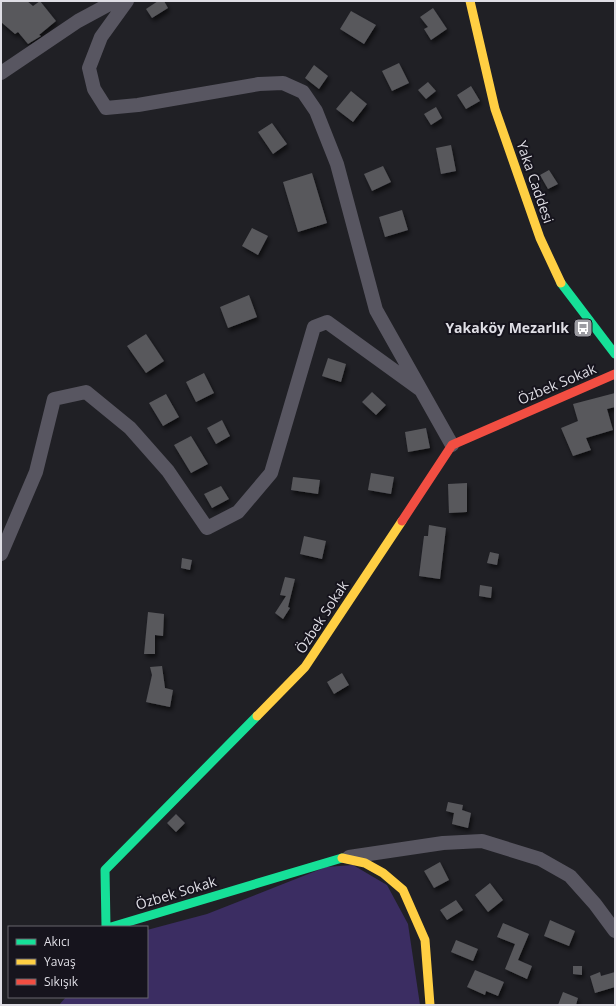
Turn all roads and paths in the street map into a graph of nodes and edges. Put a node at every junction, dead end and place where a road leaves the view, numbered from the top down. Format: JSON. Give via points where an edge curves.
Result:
{"nodes":[{"id":1,"x":115,"y":1,"type":"edge"},
{"id":2,"x":127,"y":1,"type":"edge"},
{"id":3,"x":470,"y":1,"type":"edge"},
{"id":4,"x":1,"y":73,"type":"edge"},
{"id":5,"x":615,"y":354,"type":"edge"},
{"id":6,"x":615,"y":374,"type":"edge"},
{"id":7,"x":421,"y":390,"type":"junction"},
{"id":8,"x":452,"y":445,"type":"junction"},
{"id":9,"x":1,"y":554,"type":"edge"},
{"id":10,"x":341,"y":858,"type":"junction"},
{"id":11,"x":106,"y":926,"type":"edge"},
{"id":12,"x":114,"y":926,"type":"edge"},
{"id":13,"x":615,"y":931,"type":"edge"},
{"id":14,"x":430,"y":1005,"type":"edge"}],
"edges":[{"from":1,"to":4,"type":"street","via":[[78,21]]},
{"from":2,"to":7,"type":"street","via":[[101,37],[89,68],[94,89],[106,108],[259,84],[283,83],[303,92],[316,111],[337,164],[376,310]]},
{"from":3,"to":5,"type":"street","name":"Yaka Caddesi","via":[[495,110],[540,238],[558,279]]},
{"from":6,"to":8,"type":"street","name":"Özbek Sokak"},
{"from":7,"to":8,"type":"street"},
{"from":7,"to":9,"type":"street","via":[[327,322],[314,327],[271,473],[238,512],[207,528],[168,471],[130,428],[86,392],[54,399],[36,472]]},
{"from":8,"to":11,"type":"street","name":"Özbek Sokak","via":[[305,667],[105,870]]},
{"from":10,"to":12,"type":"street","name":"Özbek Sokak"},
{"from":10,"to":13,"type":"street","via":[[443,842],[482,840],[540,859],[570,876]]},
{"from":10,"to":14,"type":"street","name":"Özbek Sokak","via":[[365,863],[383,873],[403,890],[425,940]]}]}
